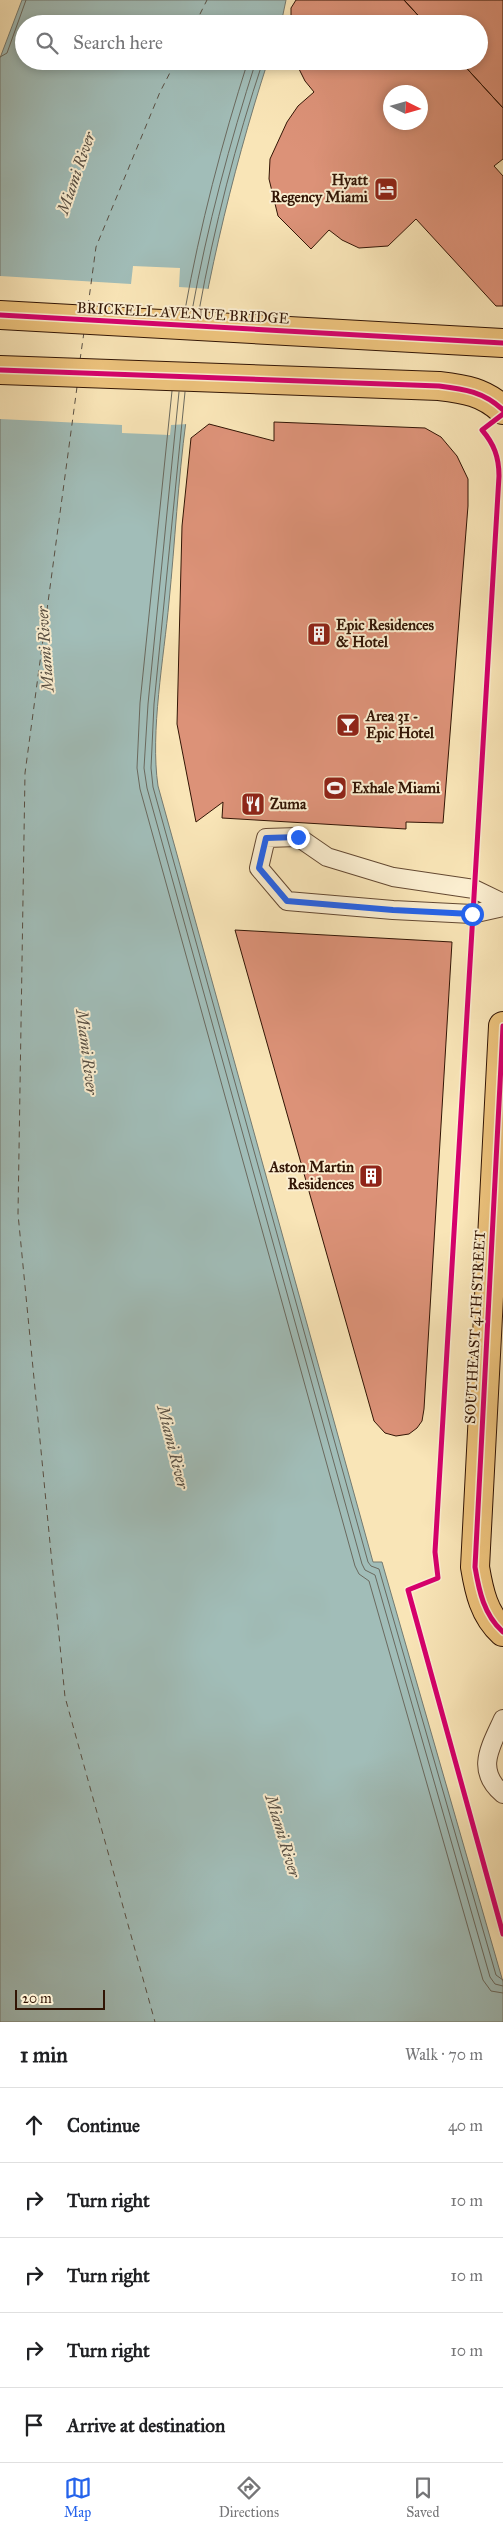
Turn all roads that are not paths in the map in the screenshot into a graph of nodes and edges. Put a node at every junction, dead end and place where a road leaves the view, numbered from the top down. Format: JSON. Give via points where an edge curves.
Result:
{"nodes":[{"id":1,"x":0,"y":315,"type":"edge"},
{"id":2,"x":503,"y":343,"type":"edge"},
{"id":3,"x":0,"y":370,"type":"edge"},
{"id":4,"x":503,"y":410,"type":"edge"},
{"id":5,"x":503,"y":903,"type":"edge"},
{"id":6,"x":503,"y":907,"type":"edge"},
{"id":7,"x":503,"y":1026,"type":"edge"},
{"id":8,"x":499,"y":1629,"type":"edge"},
{"id":9,"x":503,"y":1719,"type":"edge"},
{"id":10,"x":503,"y":1794,"type":"edge"}],
"edges":[{"from":1,"to":2,"type":"main road","name":"BRICKELL AVENUE BRIDGE"},
{"from":3,"to":4,"type":"main road","via":[[439,386],[472,390]]},
{"from":5,"to":6,"type":"lane","via":[[474,889],[394,877],[327,856],[298,837],[266,838],[259,868],[287,901],[472,914]]},
{"from":7,"to":8,"type":"main road","name":"SOUTHEAST 4TH STREET","via":[[474,1567],[486,1610]]},
{"from":9,"to":10,"type":"lane","via":[[486,1769],[490,1782]]}]}
